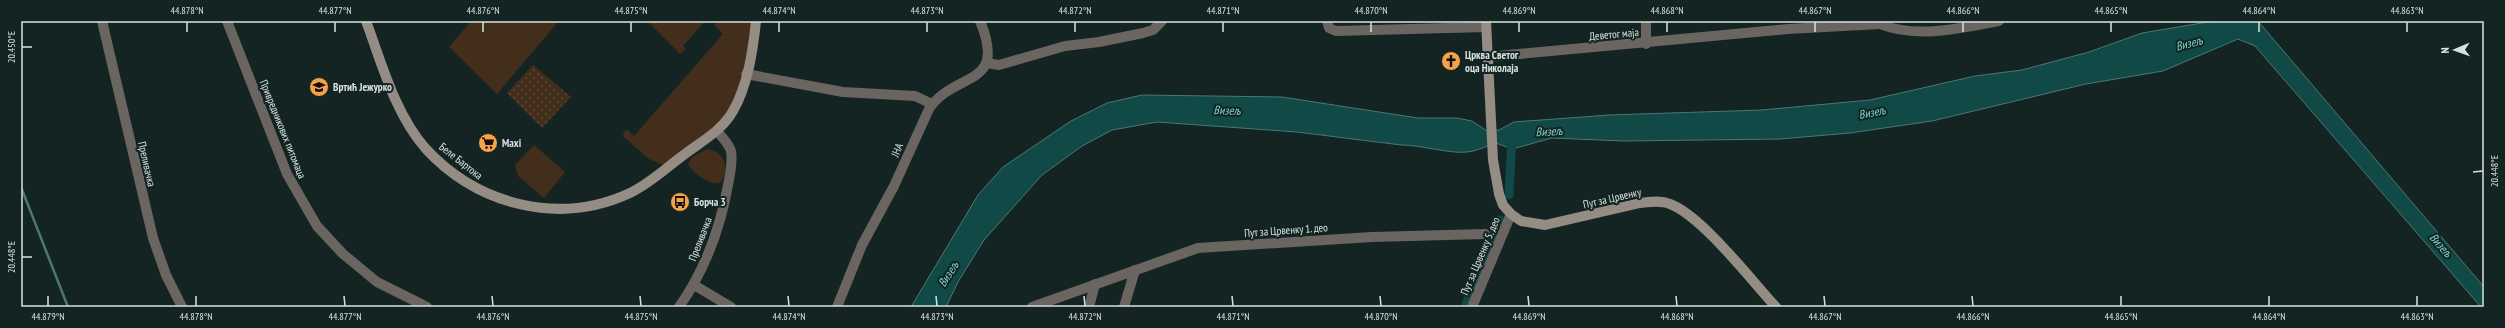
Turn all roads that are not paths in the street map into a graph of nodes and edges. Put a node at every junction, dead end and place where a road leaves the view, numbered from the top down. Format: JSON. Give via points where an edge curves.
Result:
{"nodes":[{"id":1,"x":102,"y":21,"type":"edge"},
{"id":2,"x":227,"y":21,"type":"edge"},
{"id":3,"x":366,"y":21,"type":"edge"},
{"id":4,"x":756,"y":21,"type":"edge"},
{"id":5,"x":980,"y":21,"type":"edge"},
{"id":6,"x":1162,"y":21,"type":"edge"},
{"id":7,"x":1327,"y":21,"type":"edge"},
{"id":8,"x":1646,"y":21,"type":"edge"},
{"id":9,"x":1999,"y":21,"type":"edge"},
{"id":10,"x":1883,"y":23,"type":"edge"},
{"id":11,"x":1486,"y":24,"type":"edge"},
{"id":12,"x":1646,"y":44,"type":"junction"},
{"id":13,"x":1487,"y":57,"type":"junction"},
{"id":14,"x":986,"y":63,"type":"junction"},
{"id":15,"x":746,"y":74,"type":"junction"},
{"id":16,"x":932,"y":104,"type":"junction"},
{"id":17,"x":717,"y":131,"type":"junction"},
{"id":18,"x":1511,"y":214,"type":"junction"},
{"id":19,"x":1485,"y":234,"type":"dead end"},
{"id":20,"x":1136,"y":270,"type":"junction"},
{"id":21,"x":1095,"y":284,"type":"junction"},
{"id":22,"x":694,"y":285,"type":"junction"},
{"id":23,"x":182,"y":307,"type":"edge"},
{"id":24,"x":427,"y":307,"type":"edge"},
{"id":25,"x":679,"y":307,"type":"edge"},
{"id":26,"x":731,"y":307,"type":"edge"},
{"id":27,"x":837,"y":307,"type":"edge"},
{"id":28,"x":1032,"y":307,"type":"edge"},
{"id":29,"x":1089,"y":307,"type":"edge"},
{"id":30,"x":1124,"y":307,"type":"edge"},
{"id":31,"x":1472,"y":307,"type":"edge"},
{"id":32,"x":1776,"y":307,"type":"edge"}],
"edges":[{"from":1,"to":23,"type":"street","name":"Преливачка","via":[[152,238]]},
{"from":2,"to":24,"type":"street","name":"Привредникових питомаца","via":[[287,174],[317,226],[344,254],[377,282]]},
{"from":3,"to":17,"type":"street","name":"Беле Бартока","via":[[403,115],[419,140],[460,178],[506,202],[565,209],[617,198],[652,180]]},
{"from":4,"to":15,"type":"street","name":"Беле Бартока"},
{"from":5,"to":14,"type":"street","via":[[988,44]]},
{"from":6,"to":14,"type":"street","via":[[1154,30],[1143,33],[1066,46],[999,65]]},
{"from":7,"to":11,"type":"street","via":[[1329,28],[1336,31]]},
{"from":8,"to":12,"type":"street"},
{"from":9,"to":10,"type":"street","via":[[1922,31],[1897,30]]},
{"from":10,"to":12,"type":"street","name":"Деветог маја","via":[[1788,29]]},
{"from":11,"to":13,"type":"street"},
{"from":12,"to":13,"type":"street","name":"Деветог маја"},
{"from":13,"to":18,"type":"street","via":[[1492,146],[1499,194]]},
{"from":14,"to":16,"type":"street","name":"ЈНА","via":[[974,76]]},
{"from":15,"to":16,"type":"street","via":[[843,92],[915,96]]},
{"from":15,"to":17,"type":"street","name":"Беле Бартока","via":[[736,105]]},
{"from":16,"to":27,"type":"street","name":"ЈНА","via":[[922,120],[894,186],[862,245]]},
{"from":17,"to":22,"type":"street","name":"Преливачка","via":[[731,152],[730,174],[716,236]]},
{"from":18,"to":31,"type":"street","name":"Пут за Црвенку 5. део"},
{"from":18,"to":32,"type":"street","name":"Пут за Црвенку","via":[[1521,221],[1545,225],[1640,203],[1655,201],[1669,204],[1693,218]]},
{"from":19,"to":20,"type":"street","name":"Пут за Црвенку 1. део","via":[[1372,237],[1198,248]]},
{"from":20,"to":21,"type":"street","name":"Пут за Црвенку 1. део"},
{"from":20,"to":30,"type":"street"},
{"from":21,"to":28,"type":"street","name":"Пут за Црвенку 1. део"},
{"from":21,"to":29,"type":"street"},
{"from":22,"to":25,"type":"street","name":"Преливачка"},
{"from":22,"to":26,"type":"street"}]}
